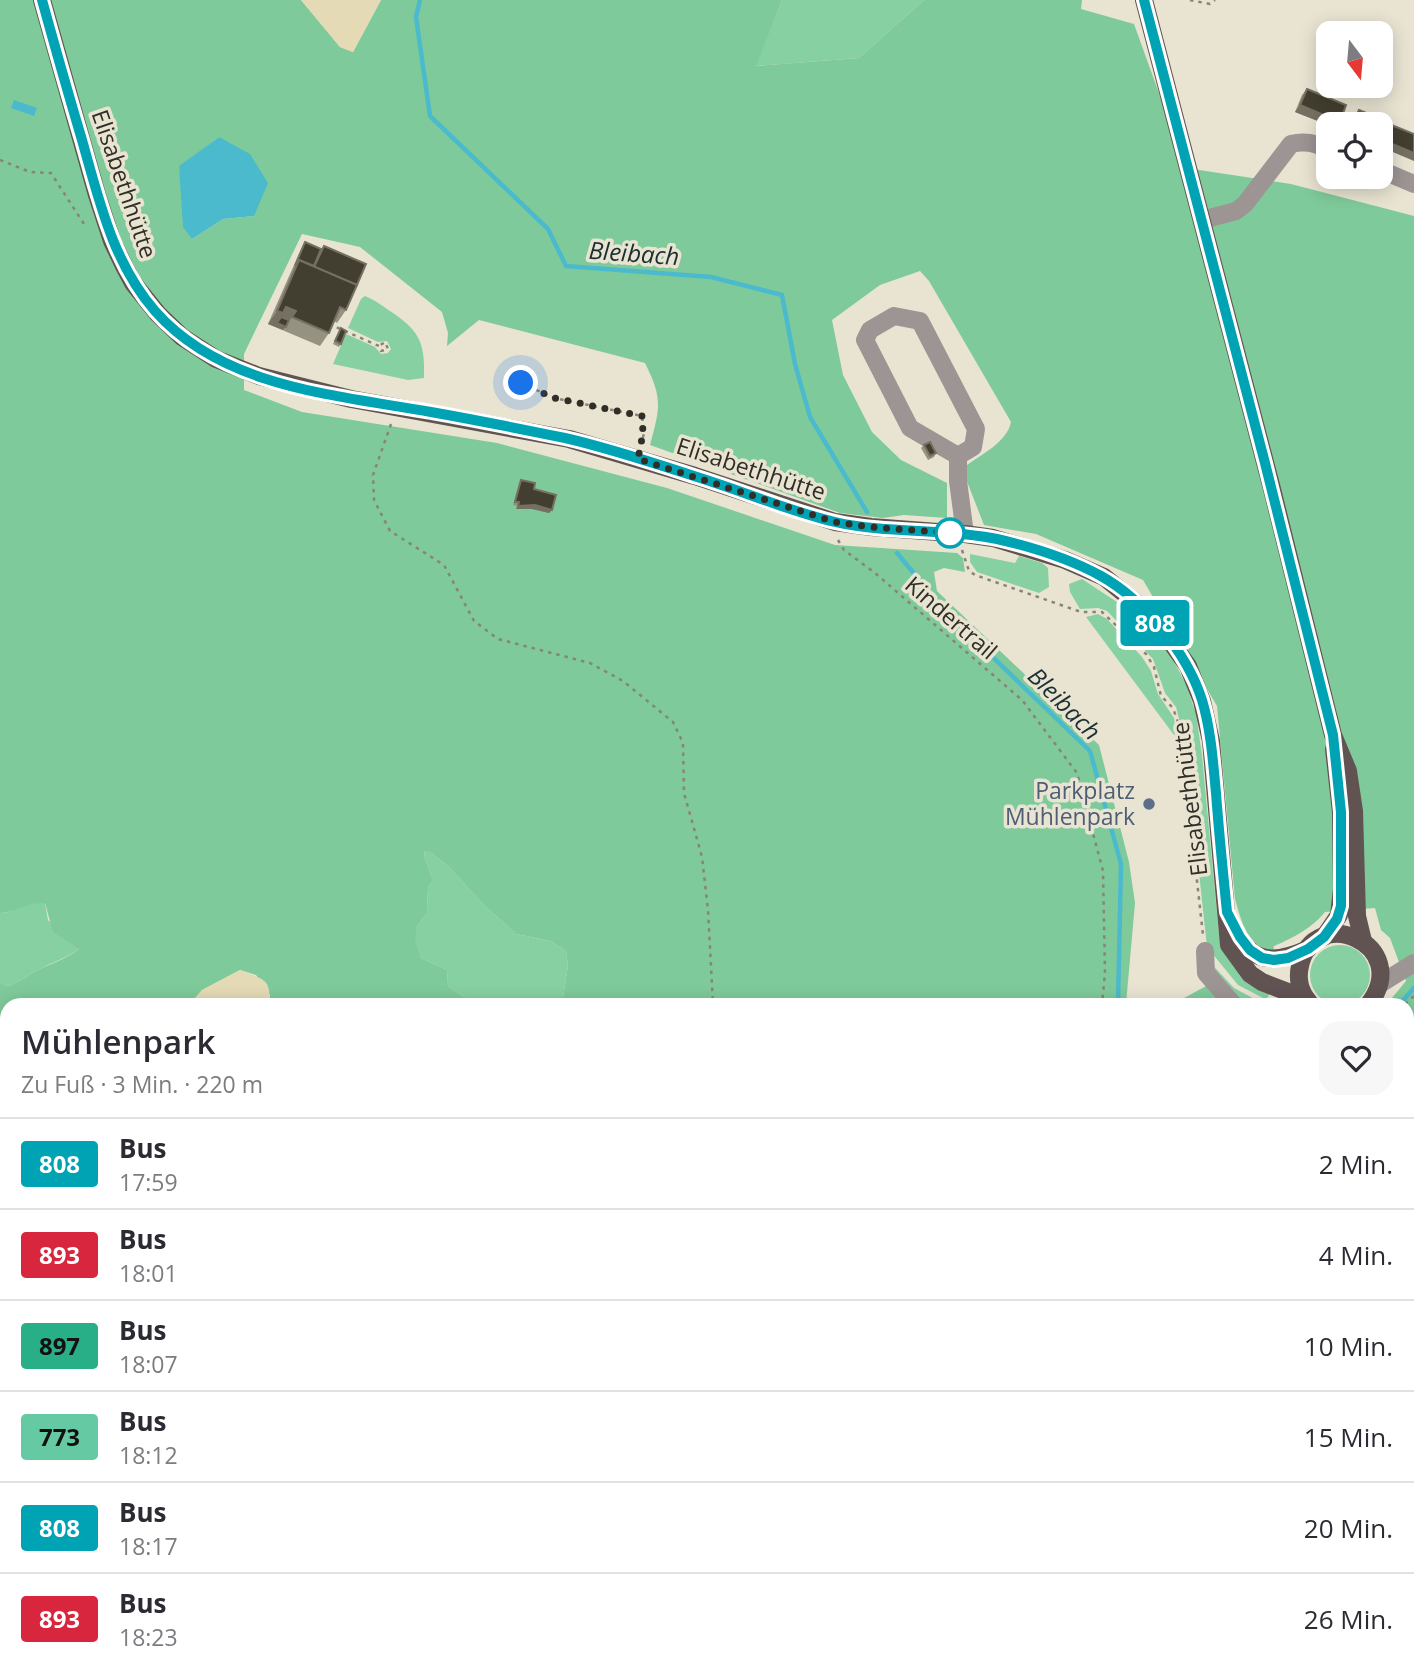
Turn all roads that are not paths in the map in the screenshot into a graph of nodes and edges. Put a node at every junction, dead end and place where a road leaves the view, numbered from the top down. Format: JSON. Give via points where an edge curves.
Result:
{"nodes":[{"id":1,"x":42,"y":0,"type":"edge"},
{"id":2,"x":1144,"y":0,"type":"edge"},
{"id":3,"x":1316,"y":144,"type":"edge"},
{"id":4,"x":1393,"y":175,"type":"edge"},
{"id":5,"x":1414,"y":184,"type":"edge"},
{"id":6,"x":1202,"y":220,"type":"junction"},
{"id":7,"x":958,"y":456,"type":"junction"},
{"id":8,"x":962,"y":541,"type":"junction"},
{"id":9,"x":1333,"y":735,"type":"junction"},
{"id":10,"x":1227,"y":912,"type":"junction"},
{"id":11,"x":1324,"y":937,"type":"junction"},
{"id":12,"x":1363,"y":941,"type":"junction"},
{"id":13,"x":1308,"y":949,"type":"junction"},
{"id":14,"x":1205,"y":951,"type":"road end"},
{"id":15,"x":1378,"y":960,"type":"junction"},
{"id":16,"x":1414,"y":963,"type":"edge"},
{"id":17,"x":1380,"y":984,"type":"junction"},
{"id":18,"x":1228,"y":998,"type":"edge"},
{"id":19,"x":1300,"y":998,"type":"edge"},
{"id":20,"x":1307,"y":998,"type":"edge"},
{"id":21,"x":1372,"y":998,"type":"edge"}],
"edges":[{"from":1,"to":8,"type":"main road","name":"Elisabethhütte","via":[[112,240],[133,283],[158,314],[216,359],[351,399],[569,439],[835,522]]},
{"from":2,"to":6,"type":"main road"},
{"from":3,"to":6,"type":"street","via":[[1291,144],[1245,205]]},
{"from":4,"to":5,"type":"street"},
{"from":6,"to":9,"type":"main road"},
{"from":7,"to":7,"type":"street","via":[[973,447],[976,429],[920,321],[894,316],[870,330],[865,340],[910,428]]},
{"from":7,"to":8,"type":"street"},
{"from":8,"to":10,"type":"main road","name":"Elisabethhütte","via":[[1015,544],[1104,578],[1135,602],[1182,657],[1202,701],[1211,741]]},
{"from":9,"to":11,"type":"main road","via":[[1342,889],[1339,915]]},
{"from":9,"to":12,"type":"main road","via":[[1348,771],[1354,811],[1357,916]]},
{"from":10,"to":13,"type":"main road","via":[[1240,937],[1262,958],[1288,958]]},
{"from":10,"to":19,"type":"main road","name":"Elisabethhütte","via":[[1229,945],[1250,974]]},
{"from":11,"to":12,"type":"main road","via":[[1344,934]]},
{"from":11,"to":13,"type":"main road"},
{"from":12,"to":15,"type":"main road"},
{"from":13,"to":20,"type":"main road","via":[[1299,968]]},
{"from":14,"to":18,"type":"street","via":[[1206,973]]},
{"from":15,"to":16,"type":"street"},
{"from":15,"to":17,"type":"main road"},
{"from":16,"to":17,"type":"street"},
{"from":17,"to":21,"type":"main road"}]}
